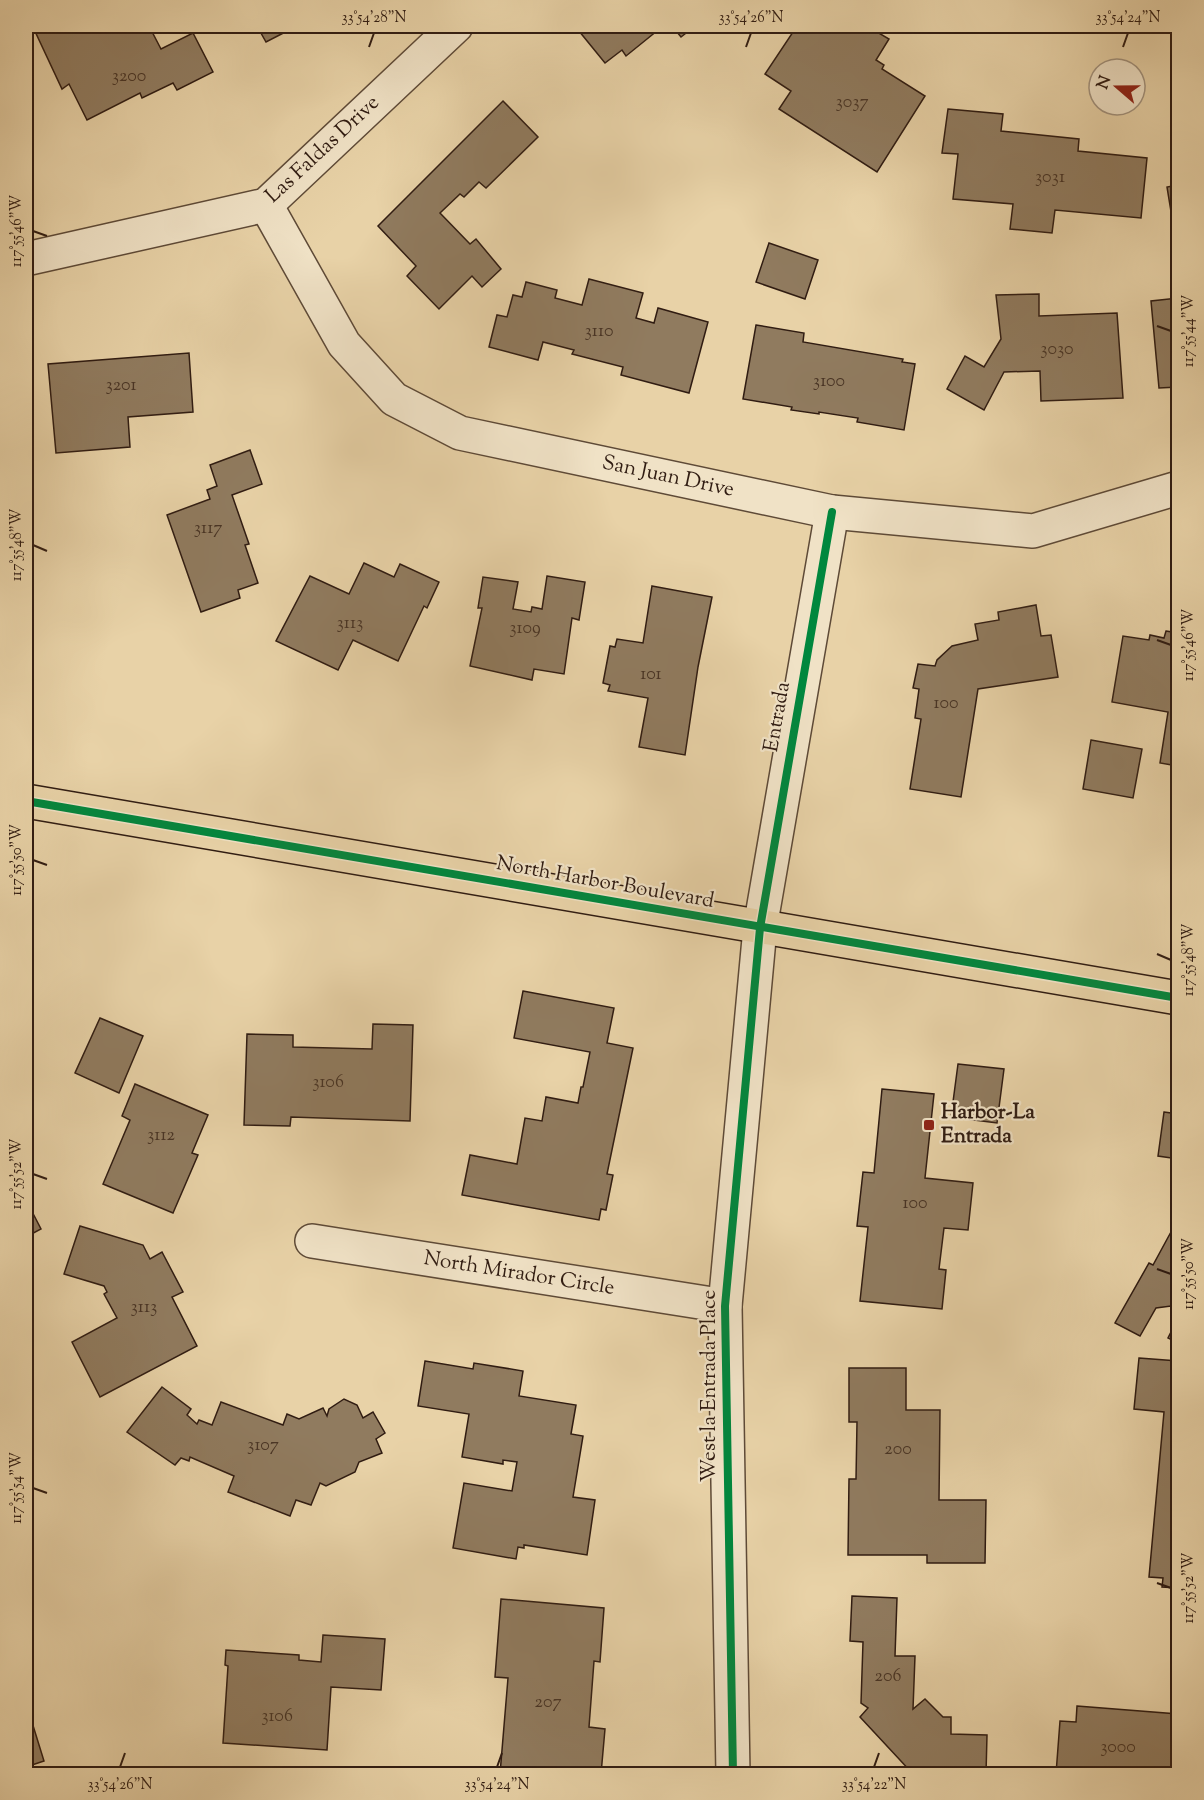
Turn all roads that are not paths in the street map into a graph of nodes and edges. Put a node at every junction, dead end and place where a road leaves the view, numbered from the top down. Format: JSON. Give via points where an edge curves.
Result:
{"nodes":[{"id":1,"x":456,"y":26,"type":"edge"},
{"id":2,"x":266,"y":205,"type":"junction"},
{"id":3,"x":26,"y":259,"type":"edge"},
{"id":4,"x":1179,"y":488,"type":"edge"},
{"id":5,"x":832,"y":512,"type":"junction"},
{"id":6,"x":26,"y":801,"type":"edge"},
{"id":7,"x":760,"y":927,"type":"junction"},
{"id":8,"x":1179,"y":998,"type":"edge"},
{"id":9,"x":312,"y":1241,"type":"dead end"},
{"id":10,"x":725,"y":1306,"type":"junction"},
{"id":11,"x":733,"y":1774,"type":"edge"}],
"edges":[{"from":1,"to":2,"type":"street","name":"Las Faldas Drive"},
{"from":2,"to":3,"type":"street","name":"Las Faldas Drive"},
{"from":2,"to":5,"type":"street","name":"San Juan Drive","via":[[344,344],[394,399],[460,433]]},
{"from":4,"to":5,"type":"street","name":"San Juan Drive","via":[[1033,531]]},
{"from":5,"to":7,"type":"street","name":"Entrada"},
{"from":6,"to":7,"type":"main road","name":"North Harbor Boulevard"},
{"from":7,"to":8,"type":"main road","name":"North Harbor Boulevard"},
{"from":7,"to":10,"type":"street","name":"West la Entrada Place"},
{"from":9,"to":10,"type":"street","name":"North Mirador Circle"},
{"from":10,"to":11,"type":"street","name":"West la Entrada Place"}]}
